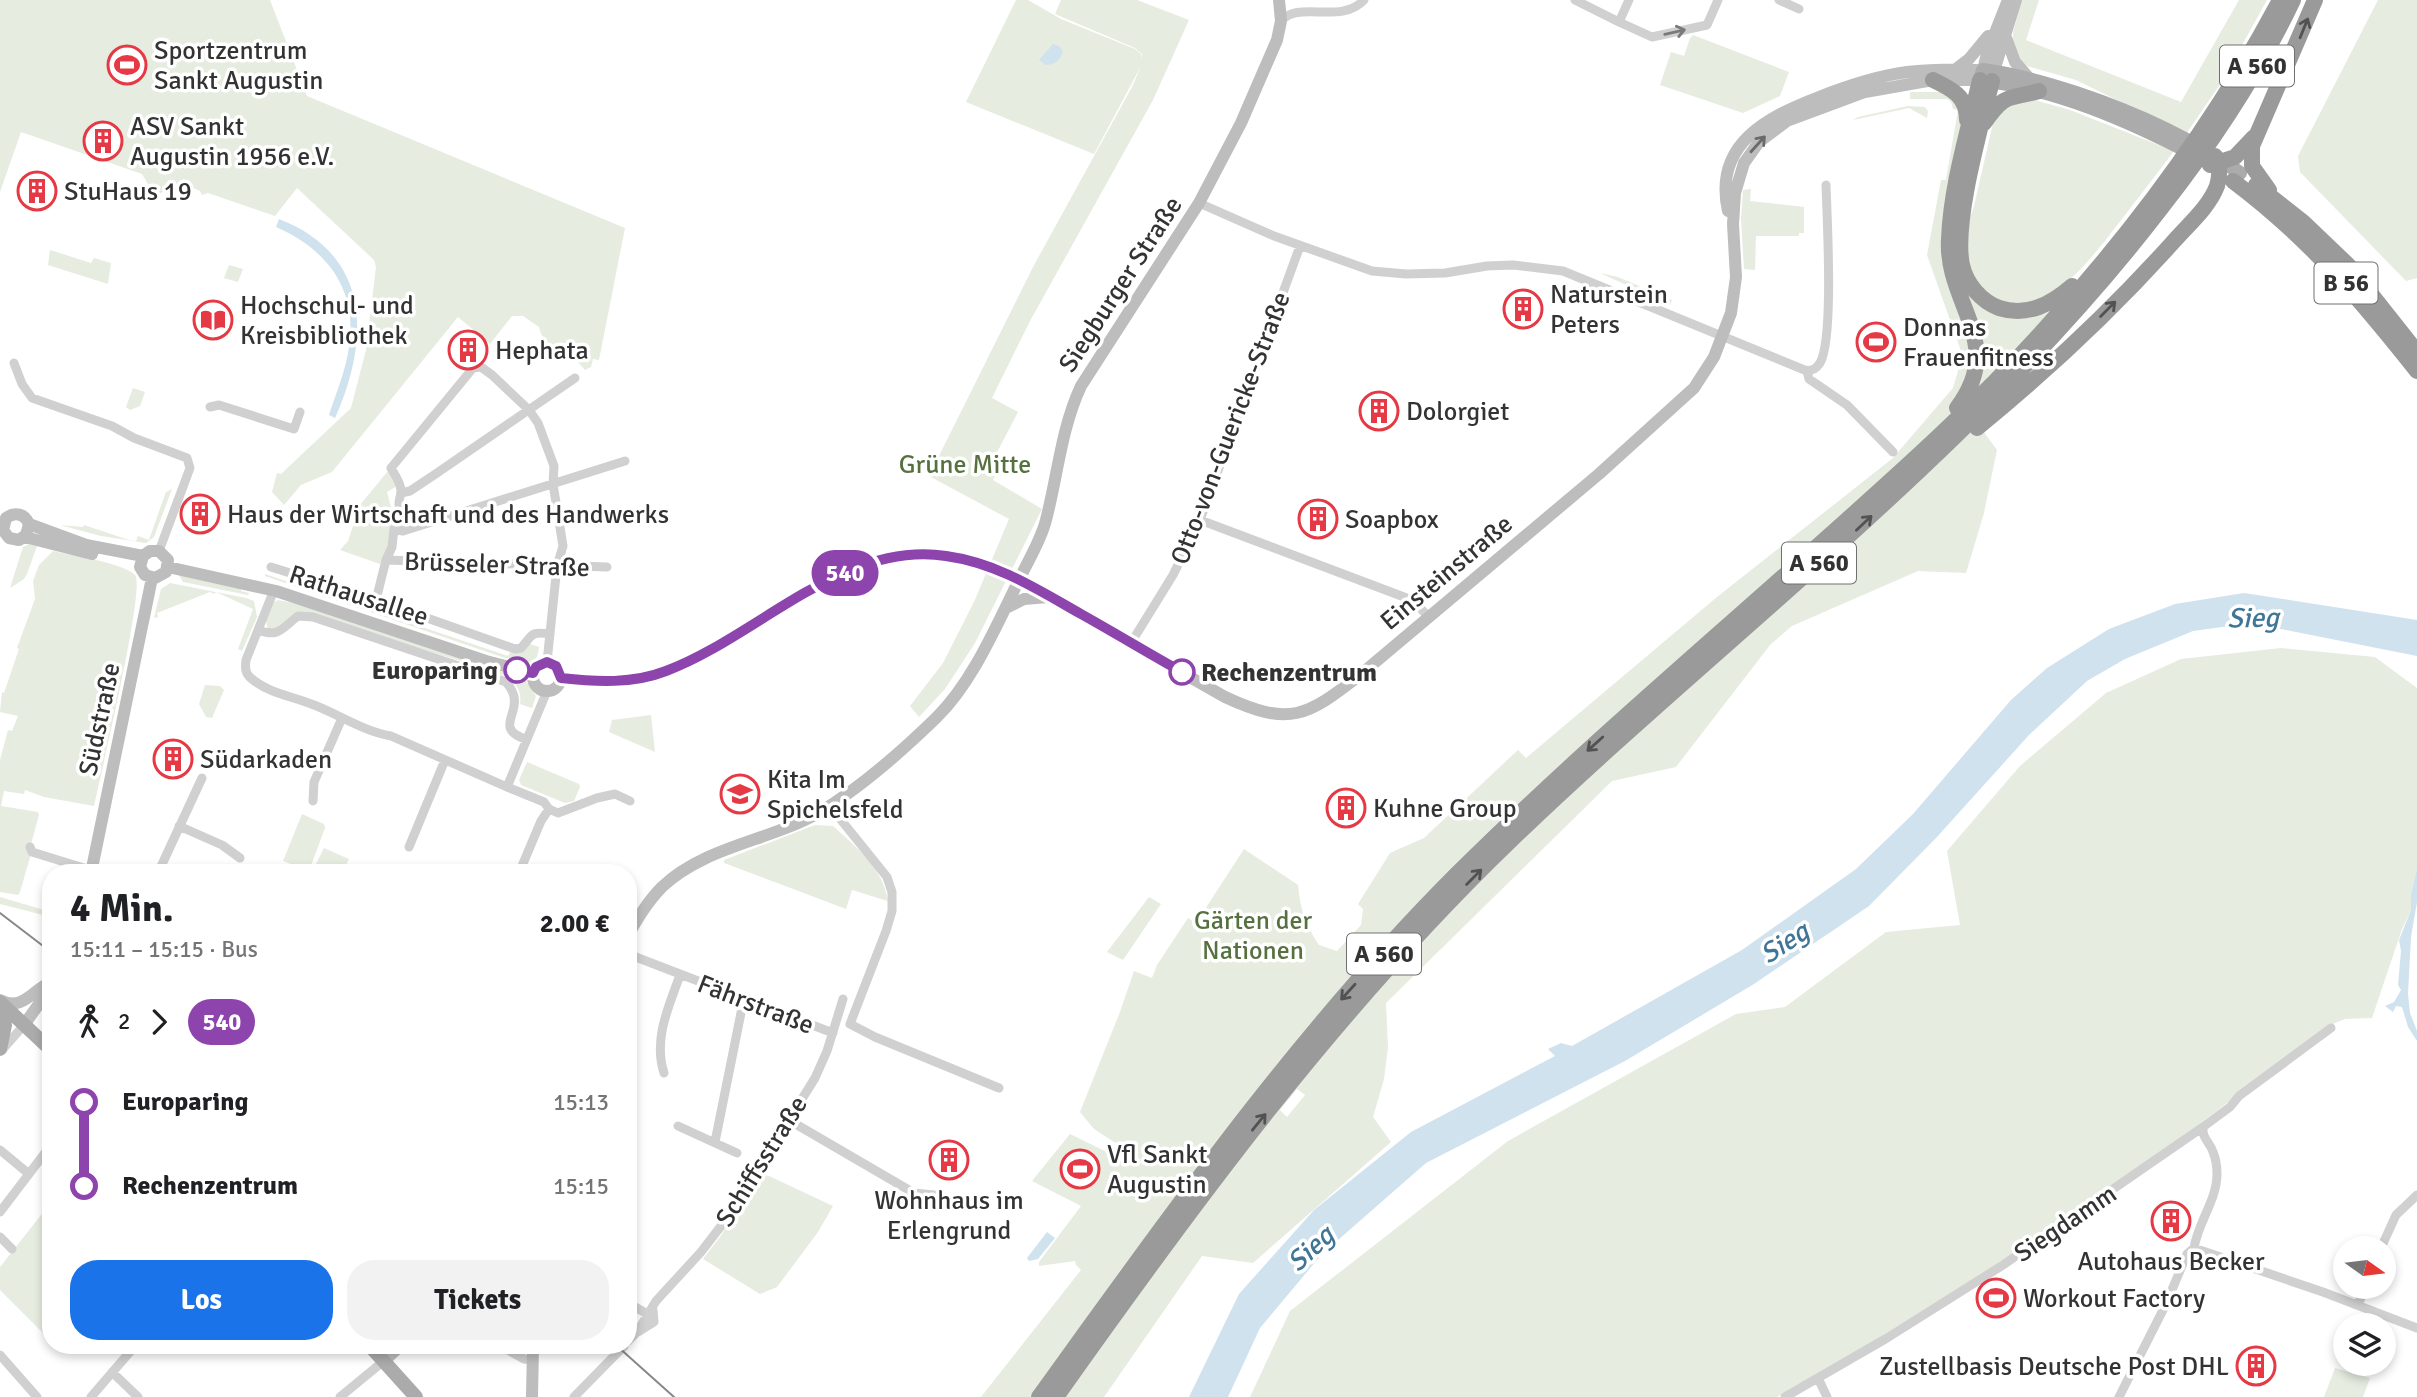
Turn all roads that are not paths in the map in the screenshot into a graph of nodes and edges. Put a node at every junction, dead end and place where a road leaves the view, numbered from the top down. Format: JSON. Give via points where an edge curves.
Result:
{"nodes":[{"id":1,"x":1279,"y":0,"type":"edge"},
{"id":2,"x":1305,"y":0,"type":"edge"},
{"id":3,"x":1364,"y":0,"type":"edge"},
{"id":4,"x":1575,"y":0,"type":"edge"},
{"id":5,"x":1629,"y":0,"type":"edge"},
{"id":6,"x":1718,"y":0,"type":"edge"},
{"id":7,"x":1779,"y":0,"type":"edge"},
{"id":8,"x":2008,"y":0,"type":"edge"},
{"id":9,"x":2016,"y":0,"type":"edge"},
{"id":10,"x":2280,"y":0,"type":"edge"},
{"id":11,"x":2293,"y":0,"type":"edge"},
{"id":12,"x":2315,"y":0,"type":"edge"},
{"id":13,"x":1328,"y":8,"type":"junction"},
{"id":14,"x":1799,"y":9,"type":"dead end"},
{"id":15,"x":1281,"y":21,"type":"junction"},
{"id":16,"x":1999,"y":21,"type":"junction"},
{"id":17,"x":1619,"y":22,"type":"junction"},
{"id":18,"x":2005,"y":34,"type":"junction"},
{"id":19,"x":1956,"y":69,"type":"junction"},
{"id":20,"x":1987,"y":76,"type":"junction"},
{"id":21,"x":1933,"y":80,"type":"junction"},
{"id":22,"x":2034,"y":84,"type":"junction"},
{"id":23,"x":2213,"y":127,"type":"junction"},
{"id":24,"x":1981,"y":128,"type":"junction"},
{"id":25,"x":2256,"y":135,"type":"junction"},
{"id":26,"x":1964,"y":150,"type":"junction"},
{"id":27,"x":2223,"y":167,"type":"junction"},
{"id":28,"x":2179,"y":175,"type":"junction"},
{"id":29,"x":1826,"y":185,"type":"dead end"},
{"id":30,"x":1199,"y":203,"type":"junction"},
{"id":31,"x":2271,"y":203,"type":"junction"},
{"id":32,"x":2200,"y":212,"type":"junction"},
{"id":33,"x":1732,"y":224,"type":"junction"},
{"id":34,"x":1300,"y":246,"type":"junction"},
{"id":35,"x":2107,"y":258,"type":"junction"},
{"id":36,"x":1723,"y":337,"type":"junction"},
{"id":37,"x":2417,"y":352,"type":"edge"},
{"id":38,"x":14,"y":363,"type":"dead end"},
{"id":39,"x":1807,"y":371,"type":"junction"},
{"id":40,"x":2417,"y":371,"type":"edge"},
{"id":41,"x":575,"y":378,"type":"dead end"},
{"id":42,"x":210,"y":407,"type":"dead end"},
{"id":43,"x":529,"y":410,"type":"junction"},
{"id":44,"x":300,"y":412,"type":"dead end"},
{"id":45,"x":1925,"y":448,"type":"junction"},
{"id":46,"x":1893,"y":452,"type":"dead end"},
{"id":47,"x":625,"y":461,"type":"dead end"},
{"id":48,"x":553,"y":484,"type":"junction"},
{"id":49,"x":1899,"y":491,"type":"junction"},
{"id":50,"x":401,"y":492,"type":"junction"},
{"id":51,"x":1200,"y":520,"type":"junction"},
{"id":52,"x":2,"y":523,"type":"edge"},
{"id":53,"x":27,"y":530,"type":"junction"},
{"id":54,"x":394,"y":530,"type":"junction"},
{"id":55,"x":159,"y":551,"type":"junction"},
{"id":56,"x":386,"y":560,"type":"junction"},
{"id":57,"x":142,"y":561,"type":"junction"},
{"id":58,"x":557,"y":566,"type":"junction"},
{"id":59,"x":168,"y":567,"type":"junction"},
{"id":60,"x":271,"y":567,"type":"dead end"},
{"id":61,"x":607,"y":568,"type":"dead end"},
{"id":62,"x":152,"y":578,"type":"junction"},
{"id":63,"x":1019,"y":579,"type":"junction"},
{"id":64,"x":274,"y":590,"type":"junction"},
{"id":65,"x":1052,"y":597,"type":"junction"},
{"id":66,"x":376,"y":600,"type":"junction"},
{"id":67,"x":1005,"y":608,"type":"junction"},
{"id":68,"x":1428,"y":616,"type":"junction"},
{"id":69,"x":258,"y":630,"type":"junction"},
{"id":70,"x":550,"y":634,"type":"junction"},
{"id":71,"x":1132,"y":643,"type":"junction"},
{"id":72,"x":547,"y":662,"type":"junction"},
{"id":73,"x":533,"y":673,"type":"junction"},
{"id":74,"x":561,"y":678,"type":"junction"},
{"id":75,"x":547,"y":691,"type":"junction"},
{"id":76,"x":342,"y":718,"type":"junction"},
{"id":77,"x":525,"y":740,"type":"junction"},
{"id":78,"x":445,"y":760,"type":"junction"},
{"id":79,"x":202,"y":778,"type":"dead end"},
{"id":80,"x":507,"y":787,"type":"junction"},
{"id":81,"x":313,"y":801,"type":"dead end"},
{"id":82,"x":630,"y":801,"type":"dead end"},
{"id":83,"x":829,"y":805,"type":"junction"},
{"id":84,"x":549,"y":809,"type":"junction"},
{"id":85,"x":179,"y":826,"type":"junction"},
{"id":86,"x":30,"y":847,"type":"dead end"},
{"id":87,"x":409,"y":847,"type":"dead end"},
{"id":88,"x":240,"y":858,"type":"dead end"},
{"id":89,"x":69,"y":864,"type":"edge"},
{"id":90,"x":96,"y":864,"type":"edge"},
{"id":91,"x":162,"y":864,"type":"edge"},
{"id":92,"x":523,"y":864,"type":"edge"},
{"id":93,"x":637,"y":922,"type":"edge"},
{"id":94,"x":637,"y":958,"type":"edge"},
{"id":95,"x":680,"y":975,"type":"junction"},
{"id":96,"x":42,"y":986,"type":"edge"},
{"id":97,"x":744,"y":999,"type":"junction"},
{"id":98,"x":844,"y":999,"type":"dead end"},
{"id":99,"x":42,"y":1000,"type":"edge"},
{"id":100,"x":0,"y":1003,"type":"edge"},
{"id":101,"x":24,"y":1025,"type":"junction"},
{"id":102,"x":2331,"y":1028,"type":"dead end"},
{"id":103,"x":833,"y":1033,"type":"junction"},
{"id":104,"x":42,"y":1042,"type":"edge"},
{"id":105,"x":0,"y":1051,"type":"edge"},
{"id":106,"x":664,"y":1073,"type":"dead end"},
{"id":107,"x":999,"y":1087,"type":"dead end"},
{"id":108,"x":787,"y":1119,"type":"junction"},
{"id":109,"x":678,"y":1126,"type":"dead end"},
{"id":110,"x":2203,"y":1127,"type":"junction"},
{"id":111,"x":715,"y":1142,"type":"junction"},
{"id":112,"x":0,"y":1150,"type":"edge"},
{"id":113,"x":737,"y":1153,"type":"dead end"},
{"id":114,"x":42,"y":1157,"type":"edge"},
{"id":115,"x":29,"y":1174,"type":"junction"},
{"id":116,"x":934,"y":1195,"type":"dead end"},
{"id":117,"x":2417,"y":1195,"type":"edge"},
{"id":118,"x":0,"y":1212,"type":"edge"},
{"id":119,"x":2386,"y":1236,"type":"edge"},
{"id":120,"x":0,"y":1237,"type":"edge"},
{"id":121,"x":2194,"y":1248,"type":"junction"},
{"id":122,"x":12,"y":1249,"type":"dead end"},
{"id":123,"x":2360,"y":1299,"type":"edge"},
{"id":124,"x":2353,"y":1304,"type":"junction"},
{"id":125,"x":637,"y":1308,"type":"edge"},
{"id":126,"x":652,"y":1315,"type":"junction"},
{"id":127,"x":2417,"y":1328,"type":"edge"},
{"id":128,"x":637,"y":1333,"type":"edge"},
{"id":129,"x":128,"y":1354,"type":"edge"},
{"id":130,"x":379,"y":1354,"type":"edge"},
{"id":131,"x":391,"y":1354,"type":"edge"},
{"id":132,"x":515,"y":1354,"type":"edge"},
{"id":133,"x":533,"y":1354,"type":"edge"},
{"id":134,"x":616,"y":1354,"type":"edge"},
{"id":135,"x":0,"y":1355,"type":"edge"},
{"id":136,"x":385,"y":1360,"type":"junction"},
{"id":137,"x":533,"y":1360,"type":"junction"},
{"id":138,"x":112,"y":1372,"type":"junction"},
{"id":139,"x":1818,"y":1378,"type":"junction"},
{"id":140,"x":37,"y":1397,"type":"edge"},
{"id":141,"x":91,"y":1397,"type":"edge"},
{"id":142,"x":138,"y":1397,"type":"edge"},
{"id":143,"x":340,"y":1397,"type":"edge"},
{"id":144,"x":416,"y":1397,"type":"edge"},
{"id":145,"x":531,"y":1397,"type":"edge"},
{"id":146,"x":574,"y":1397,"type":"edge"},
{"id":147,"x":1039,"y":1397,"type":"edge"},
{"id":148,"x":1055,"y":1397,"type":"edge"},
{"id":149,"x":1785,"y":1397,"type":"edge"},
{"id":150,"x":1827,"y":1397,"type":"edge"},
{"id":151,"x":2119,"y":1397,"type":"edge"}],
"edges":[{"from":1,"to":15,"type":"street","name":"Siegburger Straße"},
{"from":2,"to":13,"type":"street"},
{"from":3,"to":13,"type":"street","via":[[1345,10]]},
{"from":4,"to":17,"type":"street"},
{"from":5,"to":17,"type":"street"},
{"from":17,"to":6,"type":"street","one_way":true,"via":[[1653,37],[1682,31],[1707,25]]},
{"from":7,"to":14,"type":"street"},
{"from":8,"to":16,"type":"street"},
{"from":9,"to":18,"type":"street"},
{"from":10,"to":23,"type":"highway","number":"A 560"},
{"from":11,"to":23,"type":"highway","number":"A 560","via":[[2262,58]]},
{"from":25,"to":12,"type":"highway","one_way":true},
{"from":13,"to":15,"type":"street","via":[[1294,8]]},
{"from":15,"to":30,"type":"street","name":"Siegburger Straße","via":[[1245,114]]},
{"from":16,"to":19,"type":"street"},
{"from":16,"to":20,"type":"street"},
{"from":18,"to":20,"type":"street"},
{"from":18,"to":22,"type":"street","via":[[2015,62]]},
{"from":19,"to":20,"type":"street","name":"Einsteinstraße"},
{"from":19,"to":33,"type":"street","name":"Einsteinstraße","via":[[1906,72],[1863,82],[1768,119],[1742,144],[1729,169],[1726,193]]},
{"from":20,"to":21,"type":"street","name":"Einsteinstraße"},
{"from":20,"to":22,"type":"main road","number":"B 56"},
{"from":20,"to":24,"type":"highway"},
{"from":20,"to":26,"type":"highway"},
{"from":21,"to":26,"type":"highway","via":[[1963,100],[1967,117]]},
{"from":33,"to":21,"type":"street","name":"Einsteinstraße","one_way":true,"via":[[1739,174],[1768,133],[1846,98]]},
{"from":22,"to":24,"type":"highway","via":[[2006,99]]},
{"from":22,"to":27,"type":"main road","number":"B 56"},
{"from":23,"to":28,"type":"highway","number":"A 560"},
{"from":24,"to":35,"type":"highway","via":[[1960,244],[1965,276],[1980,296],[2001,308],[2032,310],[2059,297]]},
{"from":25,"to":27,"type":"highway"},
{"from":25,"to":31,"type":"highway","via":[[2252,166]]},
{"from":26,"to":45,"type":"highway","via":[[1948,251],[1976,340],[1977,362],[1965,396]]},
{"from":27,"to":31,"type":"highway","number":"B 56"},
{"from":27,"to":32,"type":"highway"},
{"from":28,"to":35,"type":"highway","number":"A 560"},
{"from":28,"to":49,"type":"highway","number":"A 560","via":[[2128,251],[2062,329]]},
{"from":29,"to":39,"type":"street","via":[[1826,338],[1819,364]]},
{"from":30,"to":34,"type":"street"},
{"from":30,"to":63,"type":"street","name":"Siegburger Straße","via":[[1081,386],[1063,435],[1045,523]]},
{"from":31,"to":32,"type":"highway","via":[[2225,195]]},
{"from":31,"to":37,"type":"highway","number":"B 56","via":[[2348,265]]},
{"from":31,"to":40,"type":"highway","number":"B 56"},
{"from":49,"to":32,"type":"highway","one_way":true,"via":[[2060,357]]},
{"from":33,"to":36,"type":"street","name":"Einsteinstraße","via":[[1735,287]]},
{"from":34,"to":36,"type":"street","via":[[1372,271],[1445,273],[1513,265],[1563,271]]},
{"from":34,"to":51,"type":"street","name":"Otto-von-Guericke-Straße"},
{"from":35,"to":45,"type":"highway","number":"A 560","via":[[2054,319]]},
{"from":36,"to":39,"type":"street"},
{"from":36,"to":68,"type":"street","name":"Einsteinstraße","via":[[1706,370],[1683,399]]},
{"from":38,"to":55,"type":"street","via":[[32,398],[187,458],[190,468]]},
{"from":39,"to":46,"type":"street","via":[[1809,379],[1847,405]]},
{"from":41,"to":43,"type":"street"},
{"from":42,"to":44,"type":"street","via":[[219,405],[294,429]]},
{"from":43,"to":48,"type":"street","via":[[554,466]]},
{"from":43,"to":50,"type":"street","via":[[410,491]]},
{"from":43,"to":50,"type":"street","via":[[486,370],[473,368],[391,468]]},
{"from":45,"to":147,"type":"highway","number":"A 560","one_way":true,"via":[[1608,732],[1454,878],[1344,996],[1238,1126]]},
{"from":47,"to":48,"type":"street"},
{"from":48,"to":54,"type":"street"},
{"from":48,"to":58,"type":"street","via":[[563,547]]},
{"from":148,"to":49,"type":"highway","number":"A 560","one_way":true,"via":[[1229,1159],[1398,956],[1519,833],[1648,713]]},
{"from":50,"to":54,"type":"street","via":[[402,518]]},
{"from":51,"to":68,"type":"street","via":[[1412,600]]},
{"from":51,"to":71,"type":"street","name":"Otto-von-Guericke-Straße"},
{"from":52,"to":53,"type":"street","via":[[12,539]]},
{"from":52,"to":53,"type":"street","via":[[20,514],[26,518]]},
{"from":53,"to":57,"type":"street"},
{"from":54,"to":56,"type":"street"},
{"from":55,"to":57,"type":"street","via":[[150,551]]},
{"from":55,"to":59,"type":"street"},
{"from":56,"to":58,"type":"street","name":"Brüsseler Straße"},
{"from":56,"to":66,"type":"street"},
{"from":57,"to":62,"type":"street","via":[[145,575]]},
{"from":58,"to":61,"type":"street","name":"Brüsseler Straße"},
{"from":58,"to":70,"type":"street"},
{"from":59,"to":62,"type":"street","via":[[161,577]]},
{"from":59,"to":64,"type":"street","name":"Rathausallee"},
{"from":60,"to":66,"type":"street"},
{"from":62,"to":90,"type":"street","name":"Südstraße"},
{"from":63,"to":65,"type":"street","name":"Einsteinstraße"},
{"from":63,"to":67,"type":"street","name":"Siegburger Straße"},
{"from":63,"to":74,"type":"street","via":[[994,567],[944,555],[888,557],[828,580],[716,648],[665,672],[629,680]]},
{"from":64,"to":69,"type":"street"},
{"from":64,"to":73,"type":"street","name":"Rathausallee"},
{"from":65,"to":67,"type":"street","via":[[1035,596]]},
{"from":65,"to":71,"type":"street","name":"Einsteinstraße"},
{"from":66,"to":70,"type":"street","via":[[515,649],[522,648],[529,635]]},
{"from":67,"to":83,"type":"street","name":"Siegburger Straße","via":[[957,693],[937,718]]},
{"from":68,"to":71,"type":"street","name":"Einsteinstraße","via":[[1329,699],[1287,715],[1245,706]]},
{"from":69,"to":76,"type":"street","via":[[246,660],[249,677]]},
{"from":69,"to":77,"type":"street","name":"Rathausallee","via":[[270,635],[298,616],[313,617],[506,682],[514,691],[516,704],[510,731]]},
{"from":70,"to":72,"type":"street"},
{"from":72,"to":73,"type":"street"},
{"from":72,"to":74,"type":"street","via":[[556,666]]},
{"from":73,"to":75,"type":"street","via":[[536,686]]},
{"from":74,"to":75,"type":"street"},
{"from":75,"to":77,"type":"street"},
{"from":76,"to":78,"type":"street"},
{"from":76,"to":81,"type":"street","via":[[314,782]]},
{"from":77,"to":80,"type":"street"},
{"from":78,"to":80,"type":"street"},
{"from":78,"to":87,"type":"street"},
{"from":79,"to":85,"type":"street"},
{"from":80,"to":84,"type":"street","via":[[544,802]]},
{"from":82,"to":84,"type":"street","via":[[615,794],[558,813]]},
{"from":83,"to":93,"type":"street","name":"Siegburger Straße","via":[[680,873],[662,887]]},
{"from":83,"to":107,"type":"street","via":[[887,877],[892,892],[886,931],[850,1024]]},
{"from":84,"to":92,"type":"street"},
{"from":85,"to":88,"type":"street"},
{"from":85,"to":91,"type":"street"},
{"from":86,"to":89,"type":"street","name":"Südstraße","via":[[32,852]]},
{"from":94,"to":95,"type":"street","name":"Fährstraße"},
{"from":95,"to":97,"type":"street","name":"Fährstraße"},
{"from":95,"to":106,"type":"street","name":"Fährstraße","via":[[661,1028]]},
{"from":96,"to":100,"type":"street","via":[[21,1003]]},
{"from":97,"to":103,"type":"street","name":"Fährstraße"},
{"from":97,"to":111,"type":"street"},
{"from":98,"to":103,"type":"street","name":"Schiffsstraße"},
{"from":99,"to":101,"type":"street"},
{"from":100,"to":101,"type":"main road"},
{"from":100,"to":105,"type":"main road","via":[[5,1025]]},
{"from":101,"to":104,"type":"main road"},
{"from":101,"to":105,"type":"street"},
{"from":102,"to":110,"type":"street","name":"Siegdamm"},
{"from":103,"to":108,"type":"street","name":"Schiffsstraße","via":[[815,1077]]},
{"from":108,"to":116,"type":"street","via":[[914,1193]]},
{"from":108,"to":126,"type":"street","name":"Schiffsstraße","via":[[716,1233]]},
{"from":109,"to":111,"type":"street"},
{"from":110,"to":121,"type":"street","via":[[2214,1153],[2216,1182]]},
{"from":110,"to":139,"type":"street","name":"Siegdamm","via":[[2003,1265]]},
{"from":111,"to":113,"type":"street"},
{"from":112,"to":115,"type":"street"},
{"from":114,"to":115,"type":"street"},
{"from":115,"to":118,"type":"street"},
{"from":117,"to":119,"type":"street","via":[[2396,1215]]},
{"from":120,"to":122,"type":"street"},
{"from":121,"to":124,"type":"street"},
{"from":121,"to":151,"type":"street","via":[[2187,1254]]},
{"from":123,"to":124,"type":"street"},
{"from":124,"to":127,"type":"street"},
{"from":125,"to":126,"type":"street"},
{"from":126,"to":128,"type":"street","name":"Schiffsstraße"},
{"from":129,"to":138,"type":"street"},
{"from":130,"to":136,"type":"main road"},
{"from":131,"to":136,"type":"street"},
{"from":132,"to":137,"type":"street"},
{"from":133,"to":137,"type":"street"},
{"from":134,"to":146,"type":"street"},
{"from":135,"to":140,"type":"street"},
{"from":136,"to":143,"type":"street"},
{"from":136,"to":144,"type":"main road"},
{"from":137,"to":145,"type":"street"},
{"from":138,"to":141,"type":"street"},
{"from":138,"to":142,"type":"street"},
{"from":139,"to":149,"type":"street","name":"Siegdamm"},
{"from":139,"to":150,"type":"street"}]}
